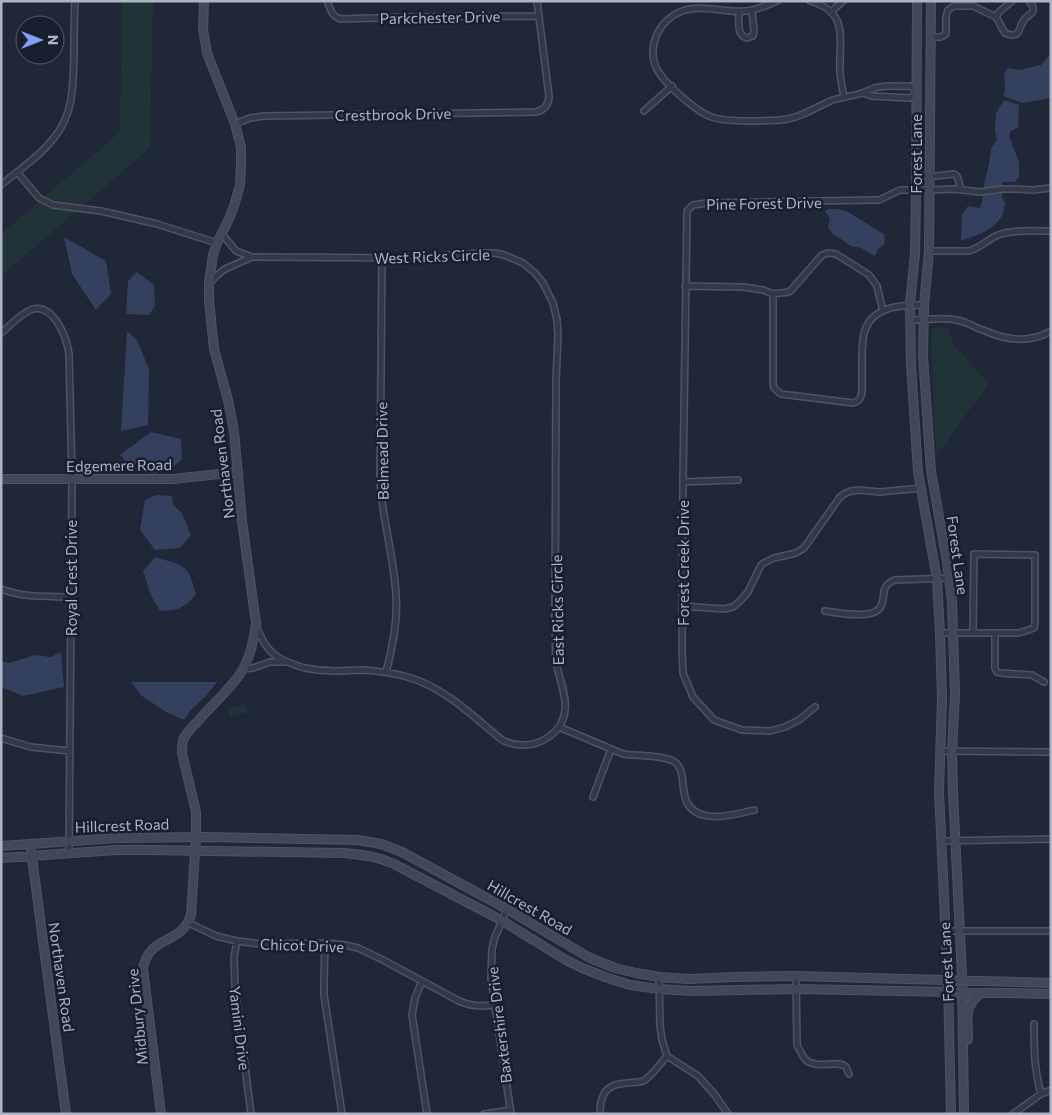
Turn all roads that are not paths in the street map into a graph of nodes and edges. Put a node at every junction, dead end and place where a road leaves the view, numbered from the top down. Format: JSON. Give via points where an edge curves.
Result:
{"nodes":[{"id":1,"x":75,"y":1,"type":"edge"},
{"id":2,"x":204,"y":1,"type":"edge"},
{"id":3,"x":327,"y":1,"type":"edge"},
{"id":4,"x":537,"y":1,"type":"edge"},
{"id":5,"x":777,"y":1,"type":"edge"},
{"id":6,"x":810,"y":1,"type":"edge"},
{"id":7,"x":843,"y":1,"type":"edge"},
{"id":8,"x":918,"y":1,"type":"edge"},
{"id":9,"x":931,"y":1,"type":"edge"},
{"id":10,"x":1012,"y":1,"type":"edge"},
{"id":11,"x":1029,"y":1,"type":"edge"},
{"id":12,"x":752,"y":10,"type":"junction"},
{"id":13,"x":739,"y":11,"type":"junction"},
{"id":14,"x":831,"y":12,"type":"junction"},
{"id":15,"x":539,"y":16,"type":"junction"},
{"id":16,"x":996,"y":17,"type":"junction"},
{"id":17,"x":930,"y":38,"type":"junction"},
{"id":18,"x":672,"y":86,"type":"junction"},
{"id":19,"x":863,"y":93,"type":"junction"},
{"id":20,"x":917,"y":93,"type":"junction"},
{"id":21,"x":930,"y":94,"type":"junction"},
{"id":22,"x":844,"y":96,"type":"junction"},
{"id":23,"x":644,"y":111,"type":"dead end"},
{"id":24,"x":235,"y":124,"type":"junction"},
{"id":25,"x":17,"y":172,"type":"junction"},
{"id":26,"x":916,"y":175,"type":"junction"},
{"id":27,"x":930,"y":176,"type":"junction"},
{"id":28,"x":1,"y":185,"type":"edge"},
{"id":29,"x":1051,"y":188,"type":"edge"},
{"id":30,"x":961,"y":189,"type":"junction"},
{"id":31,"x":916,"y":190,"type":"junction"},
{"id":32,"x":930,"y":190,"type":"junction"},
{"id":33,"x":1051,"y":231,"type":"edge"},
{"id":34,"x":222,"y":234,"type":"junction"},
{"id":35,"x":217,"y":243,"type":"junction"},
{"id":36,"x":929,"y":251,"type":"junction"},
{"id":37,"x":252,"y":258,"type":"junction"},
{"id":38,"x":382,"y":258,"type":"junction"},
{"id":39,"x":209,"y":283,"type":"junction"},
{"id":40,"x":685,"y":286,"type":"junction"},
{"id":41,"x":773,"y":294,"type":"junction"},
{"id":42,"x":910,"y":305,"type":"junction"},
{"id":43,"x":924,"y":305,"type":"junction"},
{"id":44,"x":883,"y":310,"type":"junction"},
{"id":45,"x":910,"y":320,"type":"junction"},
{"id":46,"x":924,"y":320,"type":"junction"},
{"id":47,"x":1051,"y":331,"type":"edge"},
{"id":48,"x":1,"y":333,"type":"edge"},
{"id":49,"x":556,"y":458,"type":"joint"},
{"id":50,"x":931,"y":471,"type":"junction"},
{"id":51,"x":238,"y":472,"type":"junction"},
{"id":52,"x":918,"y":472,"type":"junction"},
{"id":53,"x":1,"y":479,"type":"edge"},
{"id":54,"x":72,"y":479,"type":"junction"},
{"id":55,"x":738,"y":480,"type":"dead end"},
{"id":56,"x":683,"y":482,"type":"junction"},
{"id":57,"x":920,"y":488,"type":"junction"},
{"id":58,"x":949,"y":578,"type":"junction"},
{"id":59,"x":937,"y":579,"type":"junction"},
{"id":60,"x":1,"y":589,"type":"edge"},
{"id":61,"x":72,"y":596,"type":"junction"},
{"id":62,"x":682,"y":606,"type":"junction"},
{"id":63,"x":825,"y":611,"type":"dead end"},
{"id":64,"x":256,"y":623,"type":"junction"},
{"id":65,"x":973,"y":632,"type":"junction"},
{"id":66,"x":940,"y":633,"type":"junction"},
{"id":67,"x":953,"y":633,"type":"junction"},
{"id":68,"x":995,"y":633,"type":"junction"},
{"id":69,"x":284,"y":662,"type":"junction"},
{"id":70,"x":243,"y":669,"type":"junction"},
{"id":71,"x":386,"y":672,"type":"junction"},
{"id":72,"x":1044,"y":682,"type":"dead end"},
{"id":73,"x":815,"y":707,"type":"dead end"},
{"id":74,"x":559,"y":727,"type":"junction"},
{"id":75,"x":1,"y":738,"type":"edge"},
{"id":76,"x":612,"y":749,"type":"junction"},
{"id":77,"x":70,"y":751,"type":"junction"},
{"id":78,"x":940,"y":751,"type":"junction"},
{"id":79,"x":952,"y":751,"type":"junction"},
{"id":80,"x":1048,"y":752,"type":"dead end"},
{"id":81,"x":593,"y":797,"type":"dead end"},
{"id":82,"x":754,"y":810,"type":"dead end"},
{"id":83,"x":196,"y":837,"type":"junction"},
{"id":84,"x":1051,"y":838,"type":"edge"},
{"id":85,"x":955,"y":840,"type":"junction"},
{"id":86,"x":70,"y":841,"type":"junction"},
{"id":87,"x":942,"y":841,"type":"junction"},
{"id":88,"x":30,"y":844,"type":"junction"},
{"id":89,"x":1,"y":846,"type":"edge"},
{"id":90,"x":196,"y":851,"type":"junction"},
{"id":91,"x":69,"y":853,"type":"junction"},
{"id":92,"x":32,"y":855,"type":"junction"},
{"id":93,"x":1,"y":858,"type":"edge"},
{"id":94,"x":506,"y":909,"type":"junction"},
{"id":95,"x":501,"y":920,"type":"junction"},
{"id":96,"x":189,"y":923,"type":"junction"},
{"id":97,"x":959,"y":930,"type":"junction"},
{"id":98,"x":946,"y":931,"type":"junction"},
{"id":99,"x":1051,"y":931,"type":"edge"},
{"id":100,"x":237,"y":941,"type":"junction"},
{"id":101,"x":325,"y":943,"type":"junction"},
{"id":102,"x":796,"y":976,"type":"junction"},
{"id":103,"x":659,"y":977,"type":"junction"},
{"id":104,"x":948,"y":980,"type":"junction"},
{"id":105,"x":422,"y":981,"type":"junction"},
{"id":106,"x":962,"y":981,"type":"junction"},
{"id":107,"x":1051,"y":983,"type":"edge"},
{"id":108,"x":658,"y":989,"type":"junction"},
{"id":109,"x":796,"y":989,"type":"junction"},
{"id":110,"x":962,"y":992,"type":"junction"},
{"id":111,"x":948,"y":993,"type":"junction"},
{"id":112,"x":981,"y":993,"type":"junction"},
{"id":113,"x":1051,"y":994,"type":"edge"},
{"id":114,"x":495,"y":1004,"type":"junction"},
{"id":115,"x":1034,"y":1024,"type":"dead end"},
{"id":116,"x":667,"y":1056,"type":"junction"},
{"id":117,"x":963,"y":1061,"type":"junction"},
{"id":118,"x":849,"y":1074,"type":"dead end"},
{"id":119,"x":1051,"y":1090,"type":"edge"},
{"id":120,"x":1041,"y":1094,"type":"junction"},
{"id":121,"x":510,"y":1112,"type":"edge"},
{"id":122,"x":66,"y":1114,"type":"edge"},
{"id":123,"x":161,"y":1114,"type":"edge"},
{"id":124,"x":251,"y":1114,"type":"edge"},
{"id":125,"x":342,"y":1114,"type":"edge"},
{"id":126,"x":427,"y":1114,"type":"edge"},
{"id":127,"x":484,"y":1114,"type":"edge"},
{"id":128,"x":600,"y":1114,"type":"edge"},
{"id":129,"x":728,"y":1114,"type":"edge"},
{"id":130,"x":951,"y":1114,"type":"edge"},
{"id":131,"x":964,"y":1114,"type":"edge"},
{"id":132,"x":1014,"y":1114,"type":"edge"}],
"edges":[{"from":1,"to":25,"type":"street","via":[[73,90],[68,113],[53,140]]},
{"from":2,"to":24,"type":"main road","name":"Northaven Road","via":[[203,29],[207,53]]},
{"from":3,"to":15,"type":"street","name":"Parkchester Drive","via":[[331,12],[340,19]]},
{"from":4,"to":15,"type":"street"},
{"from":5,"to":12,"type":"street"},
{"from":6,"to":14,"type":"street"},
{"from":7,"to":14,"type":"street"},
{"from":8,"to":20,"type":"main road","name":"Forest Lane"},
{"from":9,"to":17,"type":"main road","name":"Forest Lane"},
{"from":10,"to":16,"type":"street"},
{"from":11,"to":16,"type":"street","via":[[1033,10],[1018,33],[1005,33]]},
{"from":12,"to":13,"type":"street"},
{"from":12,"to":13,"type":"street","via":[[754,32],[747,38],[740,33]]},
{"from":13,"to":18,"type":"street","via":[[695,8],[673,15],[662,26],[655,37],[655,64]]},
{"from":14,"to":22,"type":"street","via":[[840,30],[840,76]]},
{"from":15,"to":24,"type":"street","name":"Crestbrook Drive","via":[[549,96],[544,109],[536,112],[264,116]]},
{"from":16,"to":17,"type":"street","via":[[973,6],[954,6],[946,13],[946,34]]},
{"from":17,"to":21,"type":"main road","name":"Forest Lane"},
{"from":18,"to":22,"type":"street","via":[[703,113],[725,120],[797,118]]},
{"from":18,"to":23,"type":"street"},
{"from":19,"to":20,"type":"street","via":[[910,98]]},
{"from":19,"to":20,"type":"street","via":[[880,87],[910,86]]},
{"from":19,"to":22,"type":"street"},
{"from":20,"to":21,"type":"main road"},
{"from":20,"to":26,"type":"main road","name":"Forest Lane"},
{"from":21,"to":27,"type":"main road","name":"Forest Lane"},
{"from":24,"to":34,"type":"main road","name":"Northaven Road","via":[[241,148],[241,176],[234,206]]},
{"from":25,"to":28,"type":"street"},
{"from":25,"to":35,"type":"street","via":[[39,198],[53,205],[110,213]]},
{"from":26,"to":27,"type":"street"},
{"from":26,"to":31,"type":"main road","name":"Forest Lane"},
{"from":27,"to":30,"type":"street","via":[[954,174]]},
{"from":27,"to":32,"type":"main road","name":"Forest Lane"},
{"from":29,"to":30,"type":"street","via":[[980,192]]},
{"from":30,"to":32,"type":"street"},
{"from":31,"to":32,"type":"street"},
{"from":31,"to":40,"type":"street","name":"Pine Forest Drive","via":[[900,190],[879,200],[693,205],[686,215]]},
{"from":31,"to":42,"type":"main road","name":"Forest Lane"},
{"from":32,"to":36,"type":"main road","name":"Forest Lane"},
{"from":33,"to":36,"type":"street","via":[[1004,232],[969,251]]},
{"from":34,"to":35,"type":"main road","name":"Northaven Road"},
{"from":34,"to":37,"type":"street","via":[[236,250]]},
{"from":35,"to":39,"type":"main road","name":"Northaven Road"},
{"from":36,"to":43,"type":"main road","name":"Forest Lane"},
{"from":37,"to":38,"type":"street","name":"West Ricks Circle"},
{"from":37,"to":39,"type":"street","name":"West Ricks Circle","via":[[225,269]]},
{"from":38,"to":49,"type":"street","name":"West Ricks Circle","via":[[495,253],[523,263],[535,273],[549,293],[557,320]]},
{"from":38,"to":71,"type":"street","name":"Belmead Drive","via":[[380,486],[397,615]]},
{"from":39,"to":51,"type":"main road","name":"Northaven Road","via":[[214,349],[231,414]]},
{"from":40,"to":41,"type":"street","via":[[744,287]]},
{"from":40,"to":56,"type":"street","name":"Forest Creek Drive"},
{"from":41,"to":44,"type":"street","via":[[789,292],[819,258],[832,253],[869,275],[877,286]]},
{"from":41,"to":44,"type":"street","via":[[773,384],[781,394],[858,402],[862,391],[862,340],[868,322]]},
{"from":42,"to":43,"type":"street"},
{"from":42,"to":44,"type":"street"},
{"from":42,"to":45,"type":"main road","name":"Forest Lane"},
{"from":43,"to":46,"type":"main road","name":"Forest Lane"},
{"from":45,"to":46,"type":"street"},
{"from":45,"to":52,"type":"main road","name":"Forest Lane"},
{"from":46,"to":47,"type":"street","via":[[956,320],[1003,338],[1019,340]]},
{"from":46,"to":50,"type":"main road","name":"Forest Lane","via":[[923,356]]},
{"from":48,"to":54,"type":"street","name":"Royal Crest Drive","via":[[34,309],[45,310],[60,327],[68,346]]},
{"from":49,"to":74,"type":"street","name":"East Ricks Circle","via":[[556,661],[565,698],[565,712]]},
{"from":50,"to":52,"type":"main road"},
{"from":50,"to":58,"type":"main road","name":"Forest Lane"},
{"from":51,"to":54,"type":"main road","name":"Edgemere Road","via":[[173,479]]},
{"from":51,"to":64,"type":"main road","name":"Northaven Road"},
{"from":52,"to":57,"type":"main road","name":"Forest Lane"},
{"from":53,"to":54,"type":"main road","name":"Edgemere Road"},
{"from":54,"to":61,"type":"street","name":"Royal Crest Drive"},
{"from":55,"to":56,"type":"street"},
{"from":56,"to":62,"type":"street","name":"Forest Creek Drive"},
{"from":57,"to":59,"type":"main road","name":"Forest Lane"},
{"from":57,"to":62,"type":"street","via":[[851,491],[840,497],[804,548],[762,564],[748,592],[733,607]]},
{"from":58,"to":59,"type":"street"},
{"from":58,"to":67,"type":"main road","name":"Forest Lane"},
{"from":59,"to":63,"type":"street","via":[[889,582],[881,607],[868,615]]},
{"from":59,"to":66,"type":"main road","name":"Forest Lane"},
{"from":60,"to":61,"type":"street","via":[[28,596]]},
{"from":61,"to":77,"type":"street","name":"Royal Crest Drive"},
{"from":62,"to":73,"type":"street","name":"Forest Creek Drive","via":[[683,673],[693,697],[714,720],[742,730],[770,731],[786,727]]},
{"from":64,"to":69,"type":"street","via":[[265,644]]},
{"from":64,"to":70,"type":"main road","name":"Northaven Road"},
{"from":65,"to":67,"type":"street"},
{"from":65,"to":68,"type":"street"},
{"from":65,"to":68,"type":"street","via":[[974,554],[1035,555],[1034,628],[1023,632]]},
{"from":66,"to":67,"type":"street"},
{"from":66,"to":78,"type":"main road","name":"Forest Lane"},
{"from":67,"to":79,"type":"main road","name":"Forest Lane","via":[[955,693]]},
{"from":68,"to":72,"type":"street","via":[[997,672],[1032,675]]},
{"from":69,"to":70,"type":"street"},
{"from":69,"to":71,"type":"street","via":[[310,669]]},
{"from":70,"to":83,"type":"main road","name":"Northaven Road","via":[[190,729],[182,743],[194,803]]},
{"from":71,"to":74,"type":"street","via":[[429,685],[511,744],[544,740]]},
{"from":74,"to":76,"type":"street"},
{"from":75,"to":77,"type":"street","via":[[31,747]]},
{"from":76,"to":81,"type":"street"},
{"from":76,"to":82,"type":"street","via":[[633,756],[673,761],[683,778],[685,800],[698,814],[727,816]]},
{"from":77,"to":86,"type":"street","name":"Royal Crest Drive"},
{"from":78,"to":79,"type":"street"},
{"from":78,"to":87,"type":"main road","name":"Forest Lane"},
{"from":79,"to":80,"type":"street"},
{"from":79,"to":85,"type":"main road","name":"Forest Lane"},
{"from":83,"to":86,"type":"main road","name":"Hillcrest Road"},
{"from":83,"to":90,"type":"main road","name":"Northaven Road"},
{"from":83,"to":94,"type":"main road","name":"Hillcrest Road","via":[[345,839],[375,843],[402,852]]},
{"from":84,"to":85,"type":"street"},
{"from":85,"to":87,"type":"street"},
{"from":85,"to":97,"type":"main road","name":"Forest Lane"},
{"from":86,"to":88,"type":"main road","name":"Hillcrest Road"},
{"from":86,"to":91,"type":"street","name":"Royal Crest Drive"},
{"from":87,"to":98,"type":"main road","name":"Forest Lane"},
{"from":88,"to":89,"type":"main road","name":"Hillcrest Road"},
{"from":88,"to":92,"type":"main road","name":"Northaven Road"},
{"from":90,"to":91,"type":"main road","name":"Hillcrest Road"},
{"from":90,"to":95,"type":"main road","name":"Hillcrest Road","via":[[344,853],[376,857]]},
{"from":90,"to":96,"type":"main road"},
{"from":91,"to":92,"type":"main road","name":"Hillcrest Road"},
{"from":92,"to":93,"type":"main road","name":"Hillcrest Road"},
{"from":92,"to":122,"type":"main road","name":"Northaven Road"},
{"from":94,"to":95,"type":"street","name":"Baxtershire Drive"},
{"from":94,"to":103,"type":"main road","name":"Hillcrest Road","via":[[590,958],[615,968]]},
{"from":95,"to":108,"type":"main road","name":"Hillcrest Road","via":[[582,968],[623,983]]},
{"from":95,"to":114,"type":"street","name":"Baxtershire Drive","via":[[492,949],[491,978]]},
{"from":96,"to":100,"type":"street","name":"Chicot Drive","via":[[216,936]]},
{"from":96,"to":123,"type":"main road","name":"Midbury Drive","via":[[151,950],[143,968]]},
{"from":97,"to":98,"type":"street"},
{"from":97,"to":99,"type":"street"},
{"from":97,"to":106,"type":"main road","name":"Forest Lane"},
{"from":98,"to":104,"type":"main road","name":"Forest Lane"},
{"from":100,"to":101,"type":"street","name":"Chicot Drive"},
{"from":100,"to":124,"type":"street","name":"Yamini Drive","via":[[235,988]]},
{"from":101,"to":105,"type":"street","name":"Chicot Drive","via":[[363,950]]},
{"from":101,"to":125,"type":"street","via":[[324,995]]},
{"from":102,"to":103,"type":"main road","name":"Hillcrest Road"},
{"from":102,"to":104,"type":"main road","name":"Hillcrest Road"},
{"from":102,"to":109,"type":"street"},
{"from":103,"to":108,"type":"street"},
{"from":104,"to":106,"type":"main road","name":"Hillcrest Road"},
{"from":104,"to":111,"type":"main road","name":"Forest Lane"},
{"from":105,"to":114,"type":"street","name":"Chicot Drive","via":[[470,1006]]},
{"from":105,"to":126,"type":"street","via":[[412,1015]]},
{"from":106,"to":107,"type":"main road","name":"Hillcrest Road"},
{"from":106,"to":110,"type":"main road","name":"Forest Lane"},
{"from":108,"to":109,"type":"main road","name":"Hillcrest Road"},
{"from":108,"to":116,"type":"street","via":[[660,1026]]},
{"from":109,"to":111,"type":"main road","name":"Hillcrest Road"},
{"from":109,"to":118,"type":"street","via":[[801,1054],[811,1063],[841,1064]]},
{"from":110,"to":111,"type":"main road","name":"Hillcrest Road"},
{"from":110,"to":112,"type":"main road","name":"Hillcrest Road"},
{"from":110,"to":117,"type":"main road","name":"Forest Lane"},
{"from":111,"to":130,"type":"main road","name":"Forest Lane"},
{"from":112,"to":113,"type":"main road","name":"Hillcrest Road"},
{"from":112,"to":117,"type":"main road","via":[[969,1006],[968,1045]]},
{"from":114,"to":121,"type":"street","name":"Baxtershire Drive"},
{"from":115,"to":120,"type":"street","via":[[1036,1076]]},
{"from":116,"to":128,"type":"street","via":[[644,1081],[617,1084],[604,1092]]},
{"from":116,"to":129,"type":"street","via":[[698,1076]]},
{"from":117,"to":131,"type":"main road","name":"Forest Lane"},
{"from":119,"to":120,"type":"street"},
{"from":120,"to":132,"type":"street"},
{"from":121,"to":127,"type":"street"}]}
